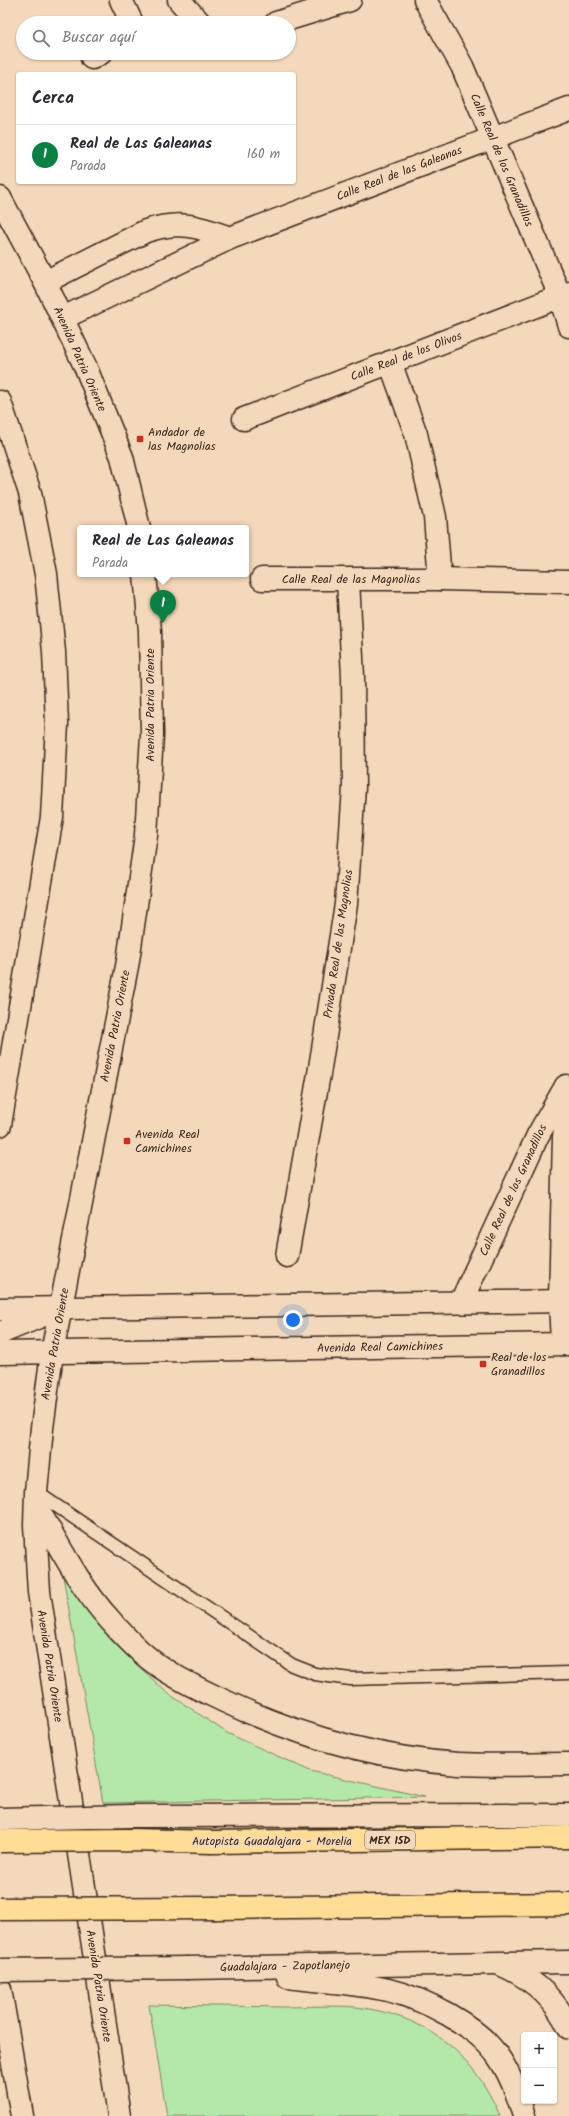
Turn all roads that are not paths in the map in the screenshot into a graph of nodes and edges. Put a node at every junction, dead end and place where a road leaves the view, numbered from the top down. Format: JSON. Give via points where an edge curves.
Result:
{"nodes":[{"id":1,"x":121,"y":0,"type":"edge"},
{"id":2,"x":179,"y":0,"type":"edge"},
{"id":3,"x":350,"y":0,"type":"edge"},
{"id":4,"x":425,"y":0,"type":"edge"},
{"id":5,"x":129,"y":16,"type":"edge"},
{"id":6,"x":194,"y":16,"type":"edge"},
{"id":7,"x":296,"y":17,"type":"edge"},
{"id":8,"x":569,"y":108,"type":"edge"},
{"id":9,"x":493,"y":138,"type":"junction"},
{"id":10,"x":0,"y":198,"type":"edge"},
{"id":11,"x":230,"y":238,"type":"junction"},
{"id":12,"x":45,"y":282,"type":"junction"},
{"id":13,"x":564,"y":294,"type":"edge"},
{"id":14,"x":62,"y":318,"type":"junction"},
{"id":15,"x":569,"y":326,"type":"edge"},
{"id":16,"x":390,"y":362,"type":"junction"},
{"id":17,"x":0,"y":402,"type":"edge"},
{"id":18,"x":244,"y":419,"type":"dead end"},
{"id":19,"x":138,"y":525,"type":"edge"},
{"id":20,"x":145,"y":577,"type":"edge"},
{"id":21,"x":262,"y":579,"type":"dead end"},
{"id":22,"x":440,"y":579,"type":"junction"},
{"id":23,"x":348,"y":580,"type":"junction"},
{"id":24,"x":569,"y":582,"type":"edge"},
{"id":25,"x":569,"y":1081,"type":"edge"},
{"id":26,"x":569,"y":1093,"type":"edge"},
{"id":27,"x":3,"y":1100,"type":"edge"},
{"id":28,"x":0,"y":1124,"type":"edge"},
{"id":29,"x":538,"y":1135,"type":"junction"},
{"id":30,"x":566,"y":1137,"type":"edge"},
{"id":31,"x":287,"y":1256,"type":"dead end"},
{"id":32,"x":565,"y":1301,"type":"edge"},
{"id":33,"x":461,"y":1302,"type":"junction"},
{"id":34,"x":61,"y":1307,"type":"junction"},
{"id":35,"x":0,"y":1309,"type":"edge"},
{"id":36,"x":0,"y":1333,"type":"edge"},
{"id":37,"x":566,"y":1344,"type":"edge"},
{"id":38,"x":0,"y":1353,"type":"edge"},
{"id":39,"x":52,"y":1353,"type":"junction"},
{"id":40,"x":36,"y":1499,"type":"junction"},
{"id":41,"x":569,"y":1674,"type":"edge"},
{"id":42,"x":569,"y":1764,"type":"edge"},
{"id":43,"x":569,"y":1815,"type":"edge"},
{"id":44,"x":0,"y":1819,"type":"edge"},
{"id":45,"x":569,"y":1837,"type":"edge"},
{"id":46,"x":0,"y":1842,"type":"edge"},
{"id":47,"x":569,"y":1904,"type":"edge"},
{"id":48,"x":0,"y":1909,"type":"edge"},
{"id":49,"x":569,"y":1962,"type":"edge"},
{"id":50,"x":497,"y":1963,"type":"junction"},
{"id":51,"x":214,"y":1968,"type":"junction"},
{"id":52,"x":0,"y":1970,"type":"edge"},
{"id":53,"x":0,"y":1989,"type":"edge"},
{"id":54,"x":569,"y":2028,"type":"edge"},
{"id":55,"x":6,"y":2063,"type":"edge"},
{"id":56,"x":22,"y":2116,"type":"edge"},
{"id":57,"x":119,"y":2116,"type":"edge"},
{"id":58,"x":524,"y":2116,"type":"edge"}],
"edges":[{"from":1,"to":5,"type":"street"},
{"from":2,"to":6,"type":"street"},
{"from":3,"to":7,"type":"street"},
{"from":4,"to":9,"type":"street","name":"Calle Real de los Granadillos","via":[[462,66]]},
{"from":8,"to":9,"type":"street","name":"Calle Real de las Galeanas"},
{"from":9,"to":11,"type":"street","name":"Calle Real de las Galeanas"},
{"from":9,"to":13,"type":"street","name":"Calle Real de los Granadillos"},
{"from":10,"to":12,"type":"street","name":"Avenida Patria Oriente"},
{"from":11,"to":12,"type":"street","via":[[189,224],[161,226],[146,231]]},
{"from":11,"to":14,"type":"street","name":"Calle Real de las Galeanas"},
{"from":12,"to":14,"type":"street","name":"Avenida Patria Oriente"},
{"from":13,"to":15,"type":"street","name":"Calle Real de los Granadillos"},
{"from":13,"to":16,"type":"street","name":"Calle Real de los Olivos"},
{"from":14,"to":19,"type":"street","name":"Avenida Patria Oriente","via":[[86,368],[122,457]]},
{"from":16,"to":18,"type":"street","name":"Calle Real de los Olivos"},
{"from":16,"to":22,"type":"street","via":[[416,434],[436,517]]},
{"from":17,"to":27,"type":"street","via":[[30,493],[46,574],[54,652],[57,724],[52,817]]},
{"from":20,"to":34,"type":"street","name":"Avenida Patria Oriente","via":[[150,630],[152,736],[146,835],[128,961]]},
{"from":21,"to":23,"type":"street","name":"Calle Real de las Magnolias"},
{"from":22,"to":23,"type":"street","name":"Calle Real de las Magnolias"},
{"from":22,"to":24,"type":"street","name":"Calle Real de las Magnolias"},
{"from":23,"to":31,"type":"street","name":"Privada Real de las Magnolias","via":[[353,677],[354,787],[346,904]]},
{"from":25,"to":29,"type":"street","name":"Calle Real de los Granadillos"},
{"from":26,"to":30,"type":"street","name":"Calle Real de los Granadillos"},
{"from":27,"to":28,"type":"street"},
{"from":29,"to":30,"type":"street"},
{"from":29,"to":33,"type":"street","name":"Calle Real de los Granadillos"},
{"from":30,"to":32,"type":"street","name":"Calle Real de los Granadillos"},
{"from":32,"to":33,"type":"street"},
{"from":32,"to":37,"type":"street","name":"Calle Real de los Granadillos"},
{"from":33,"to":34,"type":"street"},
{"from":34,"to":35,"type":"street"},
{"from":34,"to":36,"type":"street"},
{"from":34,"to":39,"type":"street","name":"Avenida Patria Oriente"},
{"from":37,"to":39,"type":"street","name":"Avenida Real Camichines"},
{"from":38,"to":39,"type":"street","name":"Avenida Real Camichines"},
{"from":39,"to":40,"type":"street","name":"Avenida Patria Oriente"},
{"from":40,"to":41,"type":"lane","via":[[292,1665],[315,1674],[350,1679]]},
{"from":40,"to":42,"type":"street","via":[[69,1564],[89,1595],[110,1620],[156,1664],[201,1690],[296,1731],[377,1753],[459,1764]]},
{"from":40,"to":57,"type":"street","name":"Avenida Patria Oriente","via":[[39,1592]]},
{"from":43,"to":44,"type":"street","bridge":true,"via":[[132,1816]]},
{"from":45,"to":46,"type":"highway","name":"Autopista Guadalajara - Morelia","number":"MEX 15D","bridge":true},
{"from":47,"to":48,"type":"highway","bridge":true},
{"from":49,"to":50,"type":"street","name":"Guadalajara - Zapotlanejo"},
{"from":50,"to":51,"type":"street","name":"Guadalajara - Zapotlanejo"},
{"from":50,"to":54,"type":"street","via":[[513,1969],[542,1990],[554,2003]]},
{"from":51,"to":52,"type":"street","name":"Guadalajara - Zapotlanejo","bridge":true},
{"from":51,"to":58,"type":"street","via":[[388,1990],[435,2007],[471,2030],[496,2054],[510,2078]]},
{"from":53,"to":55,"type":"street"},
{"from":55,"to":56,"type":"street"}]}
